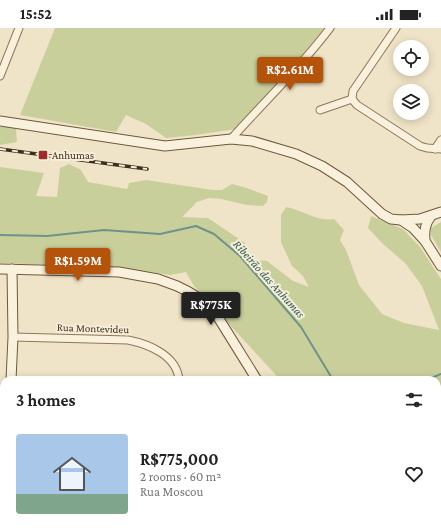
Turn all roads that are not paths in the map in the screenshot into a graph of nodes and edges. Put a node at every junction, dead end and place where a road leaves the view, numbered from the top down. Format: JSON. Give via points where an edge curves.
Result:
{"nodes":[{"id":1,"x":19,"y":28,"type":"edge"},
{"id":2,"x":330,"y":28,"type":"edge"},
{"id":3,"x":396,"y":28,"type":"edge"},
{"id":4,"x":0,"y":76,"type":"edge"},
{"id":5,"x":352,"y":99,"type":"junction"},
{"id":6,"x":320,"y":110,"type":"dead end"},
{"id":7,"x":0,"y":121,"type":"edge"},
{"id":8,"x":231,"y":139,"type":"junction"},
{"id":9,"x":441,"y":140,"type":"edge"},
{"id":10,"x":438,"y":149,"type":"edge"},
{"id":11,"x":441,"y":212,"type":"edge"},
{"id":12,"x":431,"y":216,"type":"junction"},
{"id":13,"x":401,"y":220,"type":"junction"},
{"id":14,"x":425,"y":241,"type":"junction"},
{"id":15,"x":441,"y":266,"type":"edge"},
{"id":16,"x":0,"y":269,"type":"edge"},
{"id":17,"x":12,"y":269,"type":"junction"},
{"id":18,"x":13,"y":337,"type":"junction"},
{"id":19,"x":11,"y":376,"type":"edge"},
{"id":20,"x":178,"y":376,"type":"edge"},
{"id":21,"x":255,"y":376,"type":"edge"}],
"edges":[{"from":1,"to":4,"type":"street"},
{"from":2,"to":8,"type":"street","via":[[286,81]]},
{"from":3,"to":5,"type":"street","via":[[353,91]]},
{"from":5,"to":6,"type":"street"},
{"from":5,"to":10,"type":"street","via":[[357,105],[420,146]]},
{"from":7,"to":8,"type":"street","via":[[165,146]]},
{"from":8,"to":13,"type":"street","via":[[252,141],[296,154],[322,166],[347,182],[382,214],[391,219]]},
{"from":9,"to":10,"type":"street"},
{"from":11,"to":12,"type":"street"},
{"from":12,"to":13,"type":"street"},
{"from":12,"to":14,"type":"street","via":[[424,231]]},
{"from":13,"to":14,"type":"street","via":[[414,228]]},
{"from":14,"to":15,"type":"street"},
{"from":16,"to":17,"type":"street"},
{"from":17,"to":18,"type":"street"},
{"from":17,"to":21,"type":"street","via":[[119,272],[158,279],[177,286],[202,300],[216,314]]},
{"from":18,"to":19,"type":"street"},
{"from":18,"to":20,"type":"street","name":"Rua Montevideu","via":[[128,340],[142,343],[154,348],[171,362]]}]}
